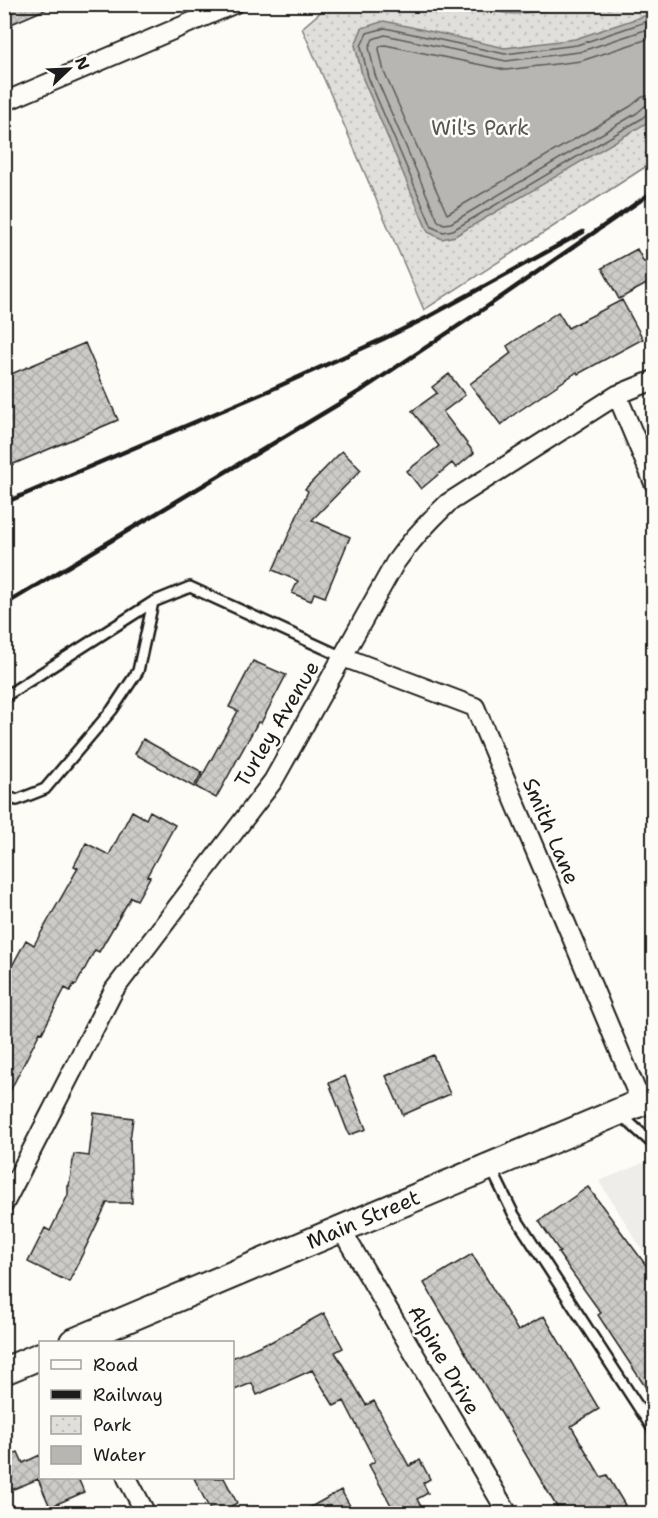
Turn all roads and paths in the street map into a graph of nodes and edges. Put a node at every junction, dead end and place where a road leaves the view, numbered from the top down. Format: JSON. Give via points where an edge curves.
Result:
{"nodes":[{"id":1,"x":234,"y":4,"type":"edge"},
{"id":2,"x":4,"y":102,"type":"edge"},
{"id":3,"x":654,"y":380,"type":"edge"},
{"id":4,"x":617,"y":395,"type":"junction"},
{"id":5,"x":654,"y":483,"type":"edge"},
{"id":6,"x":153,"y":602,"type":"junction"},
{"id":7,"x":343,"y":657,"type":"junction"},
{"id":8,"x":4,"y":697,"type":"edge"},
{"id":9,"x":4,"y":796,"type":"edge"},
{"id":10,"x":647,"y":1099,"type":"edge"},
{"id":11,"x":618,"y":1112,"type":"junction"},
{"id":12,"x":654,"y":1145,"type":"edge"},
{"id":13,"x":490,"y":1166,"type":"junction"},
{"id":14,"x":4,"y":1204,"type":"edge"},
{"id":15,"x":341,"y":1229,"type":"junction"},
{"id":16,"x":75,"y":1341,"type":"edge"},
{"id":17,"x":39,"y":1356,"type":"edge"},
{"id":18,"x":4,"y":1371,"type":"edge"},
{"id":19,"x":654,"y":1431,"type":"edge"},
{"id":20,"x":128,"y":1479,"type":"edge"},
{"id":21,"x":146,"y":1514,"type":"edge"},
{"id":22,"x":508,"y":1514,"type":"edge"}],
"edges":[{"from":1,"to":2,"type":"street"},
{"from":3,"to":4,"type":"street","name":"Turley Avenue"},
{"from":4,"to":5,"type":"street"},
{"from":4,"to":7,"type":"street","name":"Turley Avenue","via":[[448,503],[424,524],[395,563]]},
{"from":6,"to":7,"type":"lane","via":[[190,587]]},
{"from":6,"to":8,"type":"lane"},
{"from":6,"to":9,"type":"lane","via":[[138,671],[112,710],[45,789],[17,800]]},
{"from":7,"to":10,"type":"street","name":"Smith Lane","via":[[475,707]]},
{"from":7,"to":14,"type":"street","name":"Turley Avenue","via":[[273,781],[114,990]]},
{"from":10,"to":11,"type":"main road","name":"Main Street"},
{"from":11,"to":12,"type":"lane"},
{"from":11,"to":13,"type":"main road","name":"Main Street"},
{"from":13,"to":15,"type":"main road","name":"Main Street"},
{"from":13,"to":19,"type":"lane","via":[[514,1215]]},
{"from":15,"to":16,"type":"main road","name":"Main Street"},
{"from":15,"to":22,"type":"street","name":"Alpine Drive"},
{"from":17,"to":18,"type":"main road"},
{"from":20,"to":21,"type":"street"}]}
